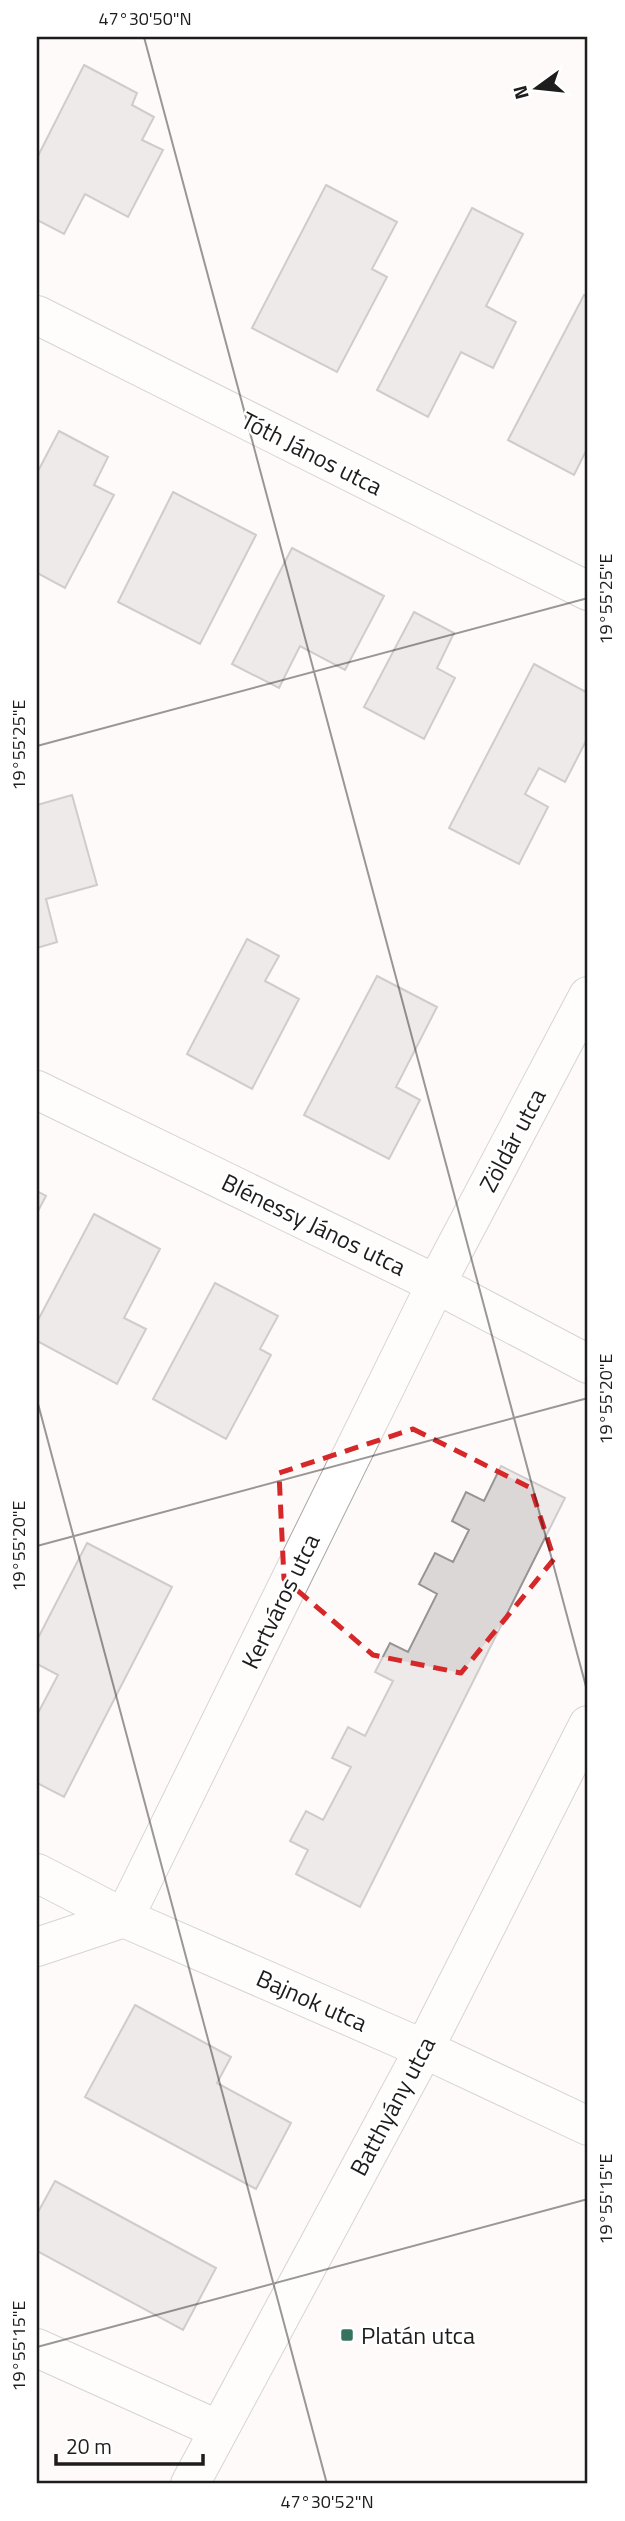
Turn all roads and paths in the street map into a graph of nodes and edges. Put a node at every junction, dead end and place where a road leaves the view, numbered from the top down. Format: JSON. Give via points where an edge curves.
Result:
{"nodes":[{"id":1,"x":37,"y":315,"type":"edge"},
{"id":2,"x":588,"y":592,"type":"edge"},
{"id":3,"x":588,"y":996,"type":"edge"},
{"id":4,"x":37,"y":1090,"type":"edge"},
{"id":5,"x":436,"y":1284,"type":"junction"},
{"id":6,"x":588,"y":1364,"type":"edge"},
{"id":7,"x":588,"y":1726,"type":"edge"},
{"id":8,"x":37,"y":1873,"type":"edge"},
{"id":9,"x":124,"y":1918,"type":"junction"},
{"id":10,"x":37,"y":1947,"type":"edge"},
{"id":11,"x":424,"y":2049,"type":"junction"},
{"id":12,"x":588,"y":2126,"type":"edge"},
{"id":13,"x":37,"y":2348,"type":"edge"},
{"id":14,"x":219,"y":2430,"type":"junction"},
{"id":15,"x":190,"y":2484,"type":"edge"}],
"edges":[{"from":1,"to":2,"type":"street","name":"Tóth János utca"},
{"from":3,"to":5,"type":"street","name":"Zöldár utca"},
{"from":4,"to":5,"type":"street","name":"Blénessy János utca"},
{"from":5,"to":6,"type":"street","name":"Blénessy János utca"},
{"from":5,"to":9,"type":"street","name":"Kertváros utca"},
{"from":7,"to":11,"type":"street","name":"Batthyány utca"},
{"from":8,"to":9,"type":"street","name":"Bajnok utca"},
{"from":9,"to":10,"type":"street"},
{"from":9,"to":11,"type":"street","name":"Bajnok utca"},
{"from":11,"to":12,"type":"street","name":"Bajnok utca"},
{"from":11,"to":14,"type":"street","name":"Batthyány utca"},
{"from":13,"to":14,"type":"street"},
{"from":14,"to":15,"type":"street","name":"Batthyány utca"}]}
